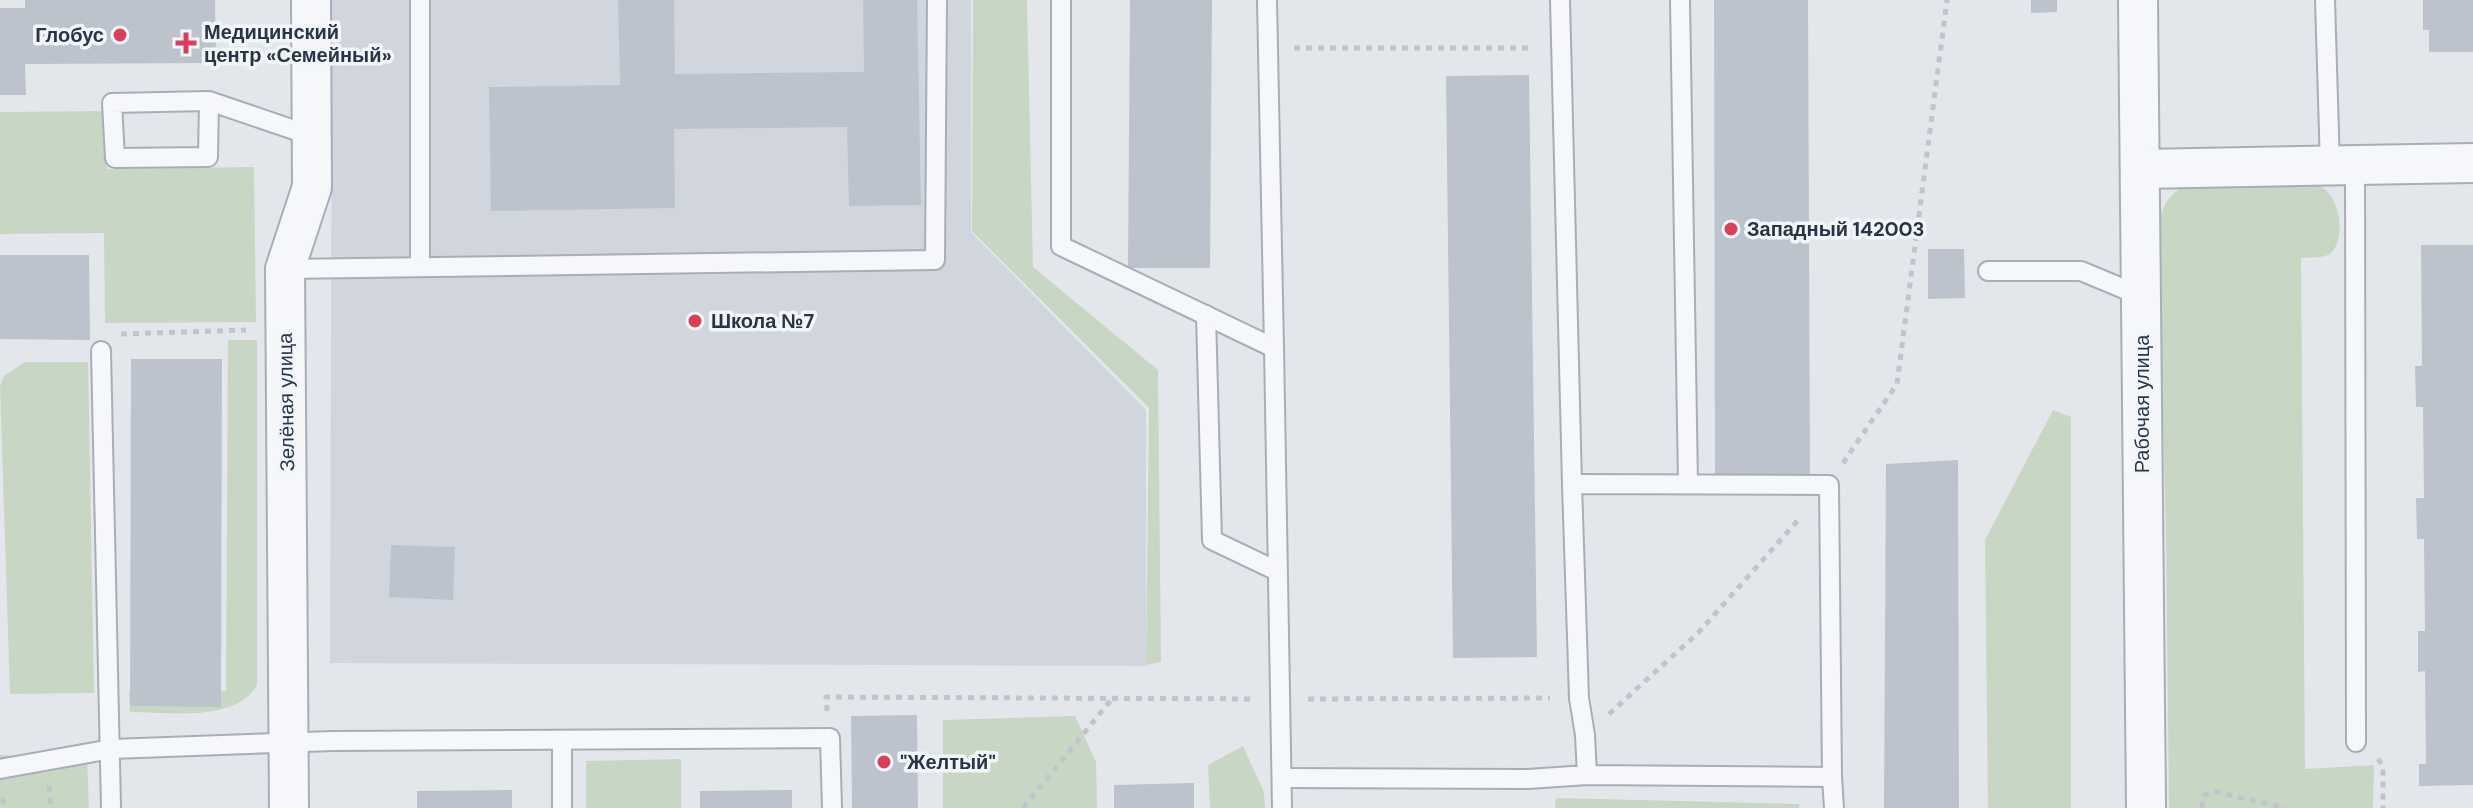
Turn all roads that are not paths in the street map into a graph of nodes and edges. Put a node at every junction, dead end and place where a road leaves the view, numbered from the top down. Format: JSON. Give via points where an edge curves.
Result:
{"nodes":[{"id":1,"x":311,"y":0,"type":"edge"},
{"id":2,"x":420,"y":0,"type":"edge"},
{"id":3,"x":937,"y":0,"type":"edge"},
{"id":4,"x":1061,"y":0,"type":"edge"},
{"id":5,"x":1267,"y":0,"type":"edge"},
{"id":6,"x":1560,"y":0,"type":"edge"},
{"id":7,"x":1680,"y":0,"type":"edge"},
{"id":8,"x":2138,"y":0,"type":"edge"},
{"id":9,"x":2325,"y":0,"type":"edge"},
{"id":10,"x":209,"y":101,"type":"junction"},
{"id":11,"x":312,"y":136,"type":"junction"},
{"id":12,"x":2473,"y":163,"type":"edge"},
{"id":13,"x":2343,"y":166,"type":"junction"},
{"id":14,"x":2140,"y":169,"type":"junction"},
{"id":15,"x":420,"y":267,"type":"junction"},
{"id":16,"x":285,"y":269,"type":"junction"},
{"id":17,"x":1988,"y":271,"type":"dead end"},
{"id":18,"x":2141,"y":296,"type":"junction"},
{"id":19,"x":1206,"y":315,"type":"junction"},
{"id":20,"x":1274,"y":348,"type":"junction"},
{"id":21,"x":101,"y":351,"type":"road end"},
{"id":22,"x":1572,"y":484,"type":"junction"},
{"id":23,"x":1688,"y":484,"type":"junction"},
{"id":24,"x":1277,"y":571,"type":"junction"},
{"id":25,"x":562,"y":740,"type":"junction"},
{"id":26,"x":2356,"y":742,"type":"road end"},
{"id":27,"x":290,"y":744,"type":"junction"},
{"id":28,"x":111,"y":749,"type":"junction"},
{"id":29,"x":0,"y":769,"type":"edge"},
{"id":30,"x":1587,"y":775,"type":"junction"},
{"id":31,"x":1832,"y":777,"type":"junction"},
{"id":32,"x":1282,"y":778,"type":"junction"},
{"id":33,"x":111,"y":808,"type":"edge"},
{"id":34,"x":289,"y":808,"type":"edge"},
{"id":35,"x":562,"y":808,"type":"edge"},
{"id":36,"x":832,"y":808,"type":"edge"},
{"id":37,"x":1282,"y":808,"type":"edge"},
{"id":38,"x":1834,"y":808,"type":"edge"},
{"id":39,"x":2146,"y":808,"type":"edge"}],
"edges":[{"from":1,"to":11,"type":"street","name":"Зелёная улица"},
{"from":2,"to":15,"type":"lane"},
{"from":3,"to":15,"type":"lane","via":[[935,260]]},
{"from":4,"to":19,"type":"lane","via":[[1061,246]]},
{"from":5,"to":20,"type":"lane"},
{"from":6,"to":22,"type":"lane"},
{"from":7,"to":23,"type":"lane"},
{"from":8,"to":14,"type":"street","name":"Рабочая улица"},
{"from":9,"to":13,"type":"lane"},
{"from":10,"to":10,"type":"lane","via":[[208,157],[115,158],[112,103]]},
{"from":10,"to":11,"type":"lane"},
{"from":11,"to":16,"type":"street","name":"Зелёная улица","via":[[312,187]]},
{"from":12,"to":13,"type":"street"},
{"from":13,"to":14,"type":"street"},
{"from":13,"to":26,"type":"lane"},
{"from":14,"to":18,"type":"street","name":"Рабочая улица"},
{"from":15,"to":16,"type":"lane"},
{"from":16,"to":27,"type":"street","name":"Зелёная улица"},
{"from":17,"to":18,"type":"lane","via":[[2081,271]]},
{"from":18,"to":39,"type":"street","name":"Рабочая улица"},
{"from":19,"to":20,"type":"lane"},
{"from":19,"to":24,"type":"lane","via":[[1212,540]]},
{"from":20,"to":24,"type":"lane"},
{"from":21,"to":28,"type":"lane"},
{"from":22,"to":23,"type":"lane"},
{"from":22,"to":30,"type":"lane","via":[[1579,698]]},
{"from":23,"to":31,"type":"lane","via":[[1829,485]]},
{"from":24,"to":32,"type":"lane"},
{"from":25,"to":27,"type":"lane"},
{"from":25,"to":35,"type":"lane"},
{"from":25,"to":36,"type":"lane","via":[[830,738]]},
{"from":27,"to":28,"type":"lane"},
{"from":27,"to":34,"type":"street","name":"Зелёная улица"},
{"from":28,"to":29,"type":"lane"},
{"from":28,"to":33,"type":"lane"},
{"from":30,"to":31,"type":"lane"},
{"from":30,"to":32,"type":"lane"},
{"from":31,"to":38,"type":"lane"},
{"from":32,"to":37,"type":"lane"}]}
